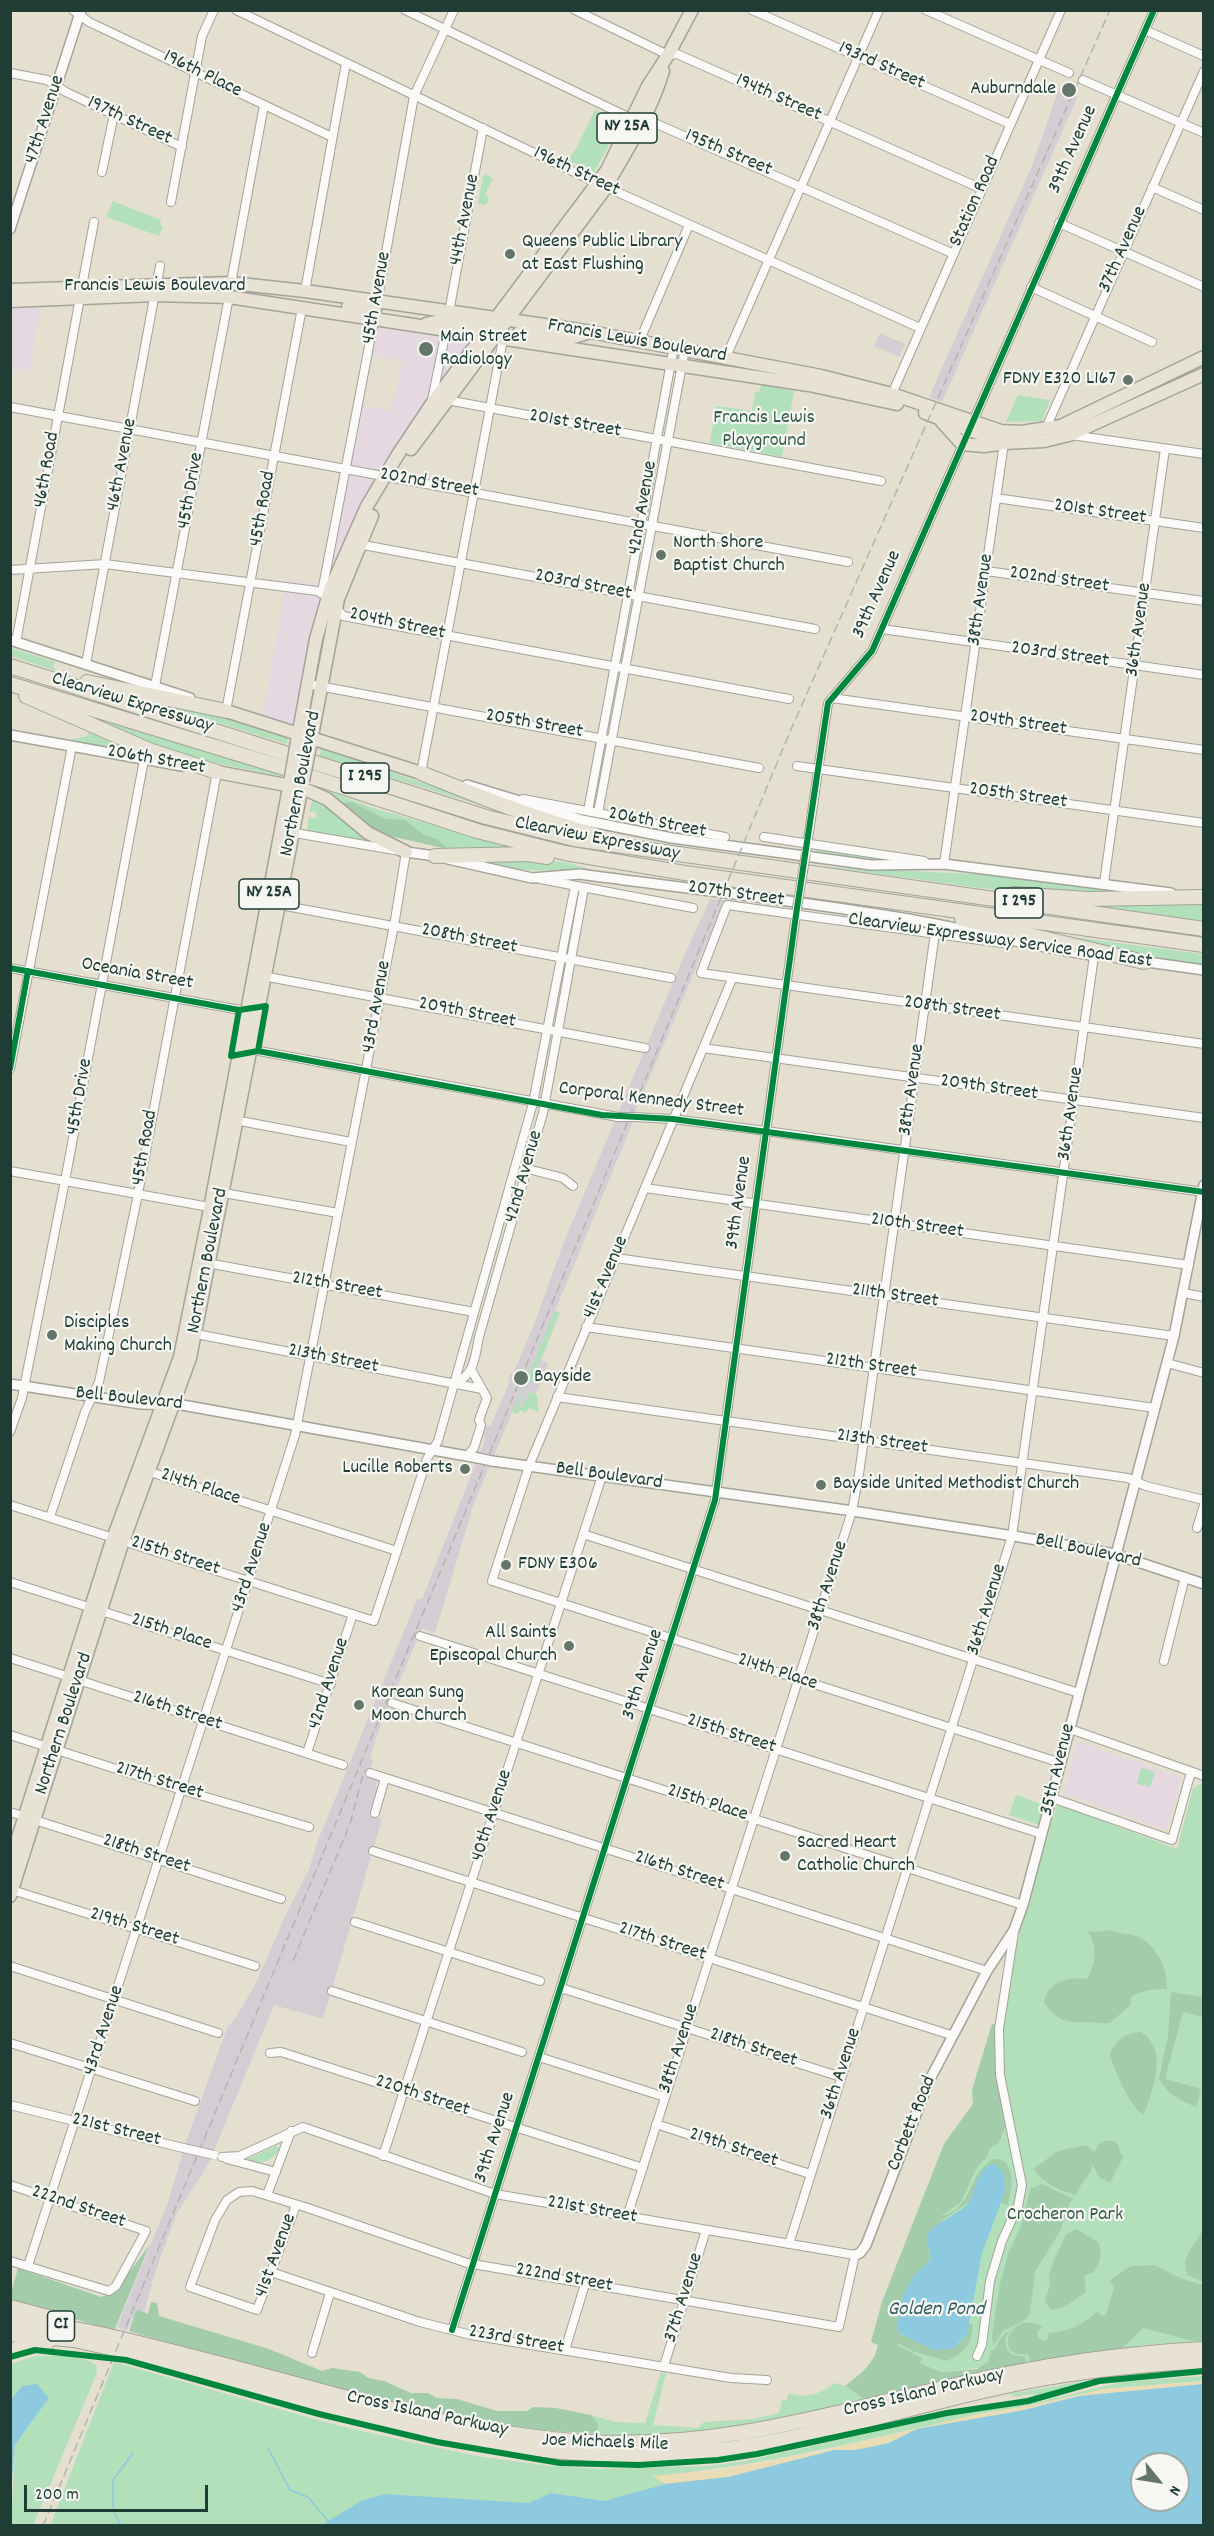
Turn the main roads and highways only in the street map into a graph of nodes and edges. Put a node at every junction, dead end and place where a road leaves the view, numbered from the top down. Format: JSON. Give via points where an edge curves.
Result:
{"nodes":[{"id":1,"x":692,"y":10,"type":"edge"},
{"id":2,"x":638,"y":117,"type":"junction"},
{"id":3,"x":601,"y":188,"type":"junction"},
{"id":4,"x":10,"y":290,"type":"edge"},
{"id":5,"x":156,"y":290,"type":"junction"},
{"id":6,"x":81,"y":292,"type":"junction"},
{"id":7,"x":10,"y":301,"type":"edge"},
{"id":8,"x":375,"y":311,"type":"junction"},
{"id":9,"x":419,"y":325,"type":"junction"},
{"id":10,"x":496,"y":329,"type":"junction"},
{"id":11,"x":1203,"y":346,"type":"edge"},
{"id":12,"x":1203,"y":357,"type":"edge"},
{"id":13,"x":1175,"y":372,"type":"junction"},
{"id":14,"x":1203,"y":374,"type":"edge"},
{"id":15,"x":939,"y":419,"type":"junction"},
{"id":16,"x":970,"y":426,"type":"junction"},
{"id":17,"x":1004,"y":443,"type":"junction"},
{"id":18,"x":390,"y":476,"type":"junction"},
{"id":19,"x":355,"y":544,"type":"junction"},
{"id":20,"x":338,"y":582,"type":"junction"},
{"id":21,"x":10,"y":666,"type":"edge"},
{"id":22,"x":10,"y":684,"type":"edge"},
{"id":23,"x":10,"y":690,"type":"edge"},
{"id":24,"x":226,"y":711,"type":"joint"},
{"id":25,"x":304,"y":739,"type":"junction"},
{"id":26,"x":217,"y":772,"type":"joint"},
{"id":27,"x":421,"y":773,"type":"joint"},
{"id":28,"x":296,"y":783,"type":"junction"},
{"id":29,"x":406,"y":852,"type":"road end"},
{"id":30,"x":435,"y":856,"type":"road end"},
{"id":31,"x":726,"y":863,"type":"junction"},
{"id":32,"x":685,"y":873,"type":"junction"},
{"id":33,"x":835,"y":878,"type":"junction"},
{"id":34,"x":849,"y":895,"type":"junction"},
{"id":35,"x":1203,"y":897,"type":"edge"},
{"id":36,"x":1203,"y":929,"type":"edge"},
{"id":37,"x":1203,"y":945,"type":"edge"},
{"id":38,"x":1144,"y":962,"type":"road end"},
{"id":39,"x":190,"y":1333,"type":"junction"},
{"id":40,"x":169,"y":1405,"type":"junction"},
{"id":41,"x":30,"y":1818,"type":"junction"},
{"id":42,"x":10,"y":1863,"type":"edge"},
{"id":43,"x":11,"y":1893,"type":"edge"},
{"id":44,"x":10,"y":2307,"type":"edge"},
{"id":45,"x":10,"y":2322,"type":"edge"},
{"id":46,"x":10,"y":2334,"type":"edge"},
{"id":47,"x":111,"y":2336,"type":"junction"},
{"id":48,"x":1203,"y":2349,"type":"edge"},
{"id":49,"x":10,"y":2350,"type":"edge"},
{"id":50,"x":150,"y":2358,"type":"junction"},
{"id":51,"x":1203,"y":2361,"type":"edge"}],
"edges":[{"from":1,"to":2,"type":"main road","name":"Northern Boulevard","number":"NY 25A","via":[[669,55],[657,90]]},
{"from":2,"to":3,"type":"main road","name":"Northern Boulevard","number":"NY 25A"},
{"from":2,"to":3,"type":"main road","name":"Northern Boulevard","number":"NY 25A","via":[[625,156]]},
{"from":3,"to":10,"type":"main road","name":"Northern Boulevard","number":"NY 25A"},
{"from":4,"to":6,"type":"main road","name":"Francis Lewis Boulevard"},
{"from":5,"to":6,"type":"main road","name":"Francis Lewis Boulevard"},
{"from":5,"to":8,"type":"main road","name":"Francis Lewis Boulevard","via":[[302,308]]},
{"from":5,"to":8,"type":"main road","name":"Francis Lewis Boulevard","via":[[231,284],[304,291]]},
{"from":6,"to":7,"type":"main road","name":"Francis Lewis Boulevard"},
{"from":8,"to":9,"type":"main road","name":"Francis Lewis Boulevard"},
{"from":8,"to":10,"type":"main road","name":"Francis Lewis Boulevard","via":[[449,312]]},
{"from":9,"to":10,"type":"main road","name":"Francis Lewis Boulevard","via":[[446,330]]},
{"from":9,"to":10,"type":"main road","via":[[443,320]]},
{"from":10,"to":15,"type":"main road","name":"Francis Lewis Boulevard","via":[[809,385],[888,402]]},
{"from":10,"to":16,"type":"main road","name":"Francis Lewis Boulevard","via":[[591,331],[820,376],[892,394]]},
{"from":10,"to":18,"type":"main road","name":"Northern Boulevard","number":"NY 25A"},
{"from":10,"to":18,"type":"main road","name":"Northern Boulevard","number":"NY 25A","via":[[431,405]]},
{"from":11,"to":13,"type":"main road"},
{"from":12,"to":13,"type":"main road","name":"Francis Lewis Boulevard"},
{"from":13,"to":16,"type":"main road","name":"Francis Lewis Boulevard","via":[[1061,426],[1021,432]]},
{"from":14,"to":17,"type":"main road","name":"Francis Lewis Boulevard","via":[[1069,435]]},
{"from":15,"to":16,"type":"main road","name":"Francis Lewis Boulevard"},
{"from":15,"to":17,"type":"main road","via":[[962,444],[984,447]]},
{"from":16,"to":17,"type":"main road","name":"Francis Lewis Boulevard"},
{"from":18,"to":19,"type":"main road","name":"Northern Boulevard","number":"NY 25A"},
{"from":18,"to":19,"type":"main road","name":"Northern Boulevard","number":"NY 25A","via":[[367,506]]},
{"from":19,"to":20,"type":"main road","name":"Northern Boulevard","number":"NY 25A"},
{"from":20,"to":25,"type":"main road","name":"Northern Boulevard","via":[[321,686]]},
{"from":20,"to":25,"type":"main road","name":"Northern Boulevard","number":"NY 25A","via":[[325,594],[308,684]]},
{"from":21,"to":24,"type":"highway"},
{"from":21,"to":31,"type":"highway","name":"Clearview Expressway","number":"I 295","via":[[519,827]]},
{"from":22,"to":32,"type":"highway","name":"Clearview Expressway","number":"I 295","via":[[477,831],[565,853]]},
{"from":23,"to":26,"type":"highway","via":[[150,750]]},
{"from":24,"to":25,"type":"main road"},
{"from":25,"to":27,"type":"main road","name":"Clearview Expressway"},
{"from":25,"to":28,"type":"main road","name":"Northern Boulevard","number":"NY 25A","bridge":true},
{"from":26,"to":28,"type":"main road","name":"206th Street"},
{"from":27,"to":31,"type":"highway","via":[[561,826]]},
{"from":28,"to":29,"type":"main road","name":"206th Street","via":[[327,799],[368,833]]},
{"from":28,"to":39,"type":"main road","name":"Northern Boulevard","number":"NY 25A"},
{"from":30,"to":32,"type":"highway","via":[[528,854]]},
{"from":31,"to":33,"type":"highway","name":"Clearview Expressway","number":"I 295"},
{"from":32,"to":34,"type":"highway","name":"Clearview Expressway","number":"I 295"},
{"from":33,"to":35,"type":"highway","via":[[1088,899]]},
{"from":33,"to":36,"type":"highway","name":"Clearview Expressway","number":"I 295"},
{"from":34,"to":37,"type":"highway","name":"Clearview Expressway","number":"I 295"},
{"from":34,"to":38,"type":"highway"},
{"from":39,"to":40,"type":"main road","name":"Northern Boulevard"},
{"from":39,"to":40,"type":"main road","name":"Northern Boulevard","via":[[190,1358]]},
{"from":40,"to":41,"type":"main road","name":"Northern Boulevard","via":[[118,1539]]},
{"from":41,"to":42,"type":"main road","name":"Northern Boulevard"},
{"from":41,"to":43,"type":"main road","name":"Northern Boulevard"},
{"from":44,"to":47,"type":"highway"},
{"from":45,"to":47,"type":"highway","name":"Cross Island Parkway","number":"CI"},
{"from":46,"to":50,"type":"highway","name":"Cross Island Parkway","number":"CI","via":[[74,2340]]},
{"from":47,"to":48,"type":"highway","name":"Cross Island Parkway","number":"CI","via":[[434,2420],[544,2438],[634,2443],[769,2430],[1014,2373],[1128,2355]]},
{"from":49,"to":50,"type":"highway","via":[[56,2343]]},
{"from":50,"to":51,"type":"highway","name":"Cross Island Parkway","number":"CI","via":[[368,2417],[459,2437],[546,2450],[635,2455],[691,2452],[772,2440],[1045,2378]]}]}
